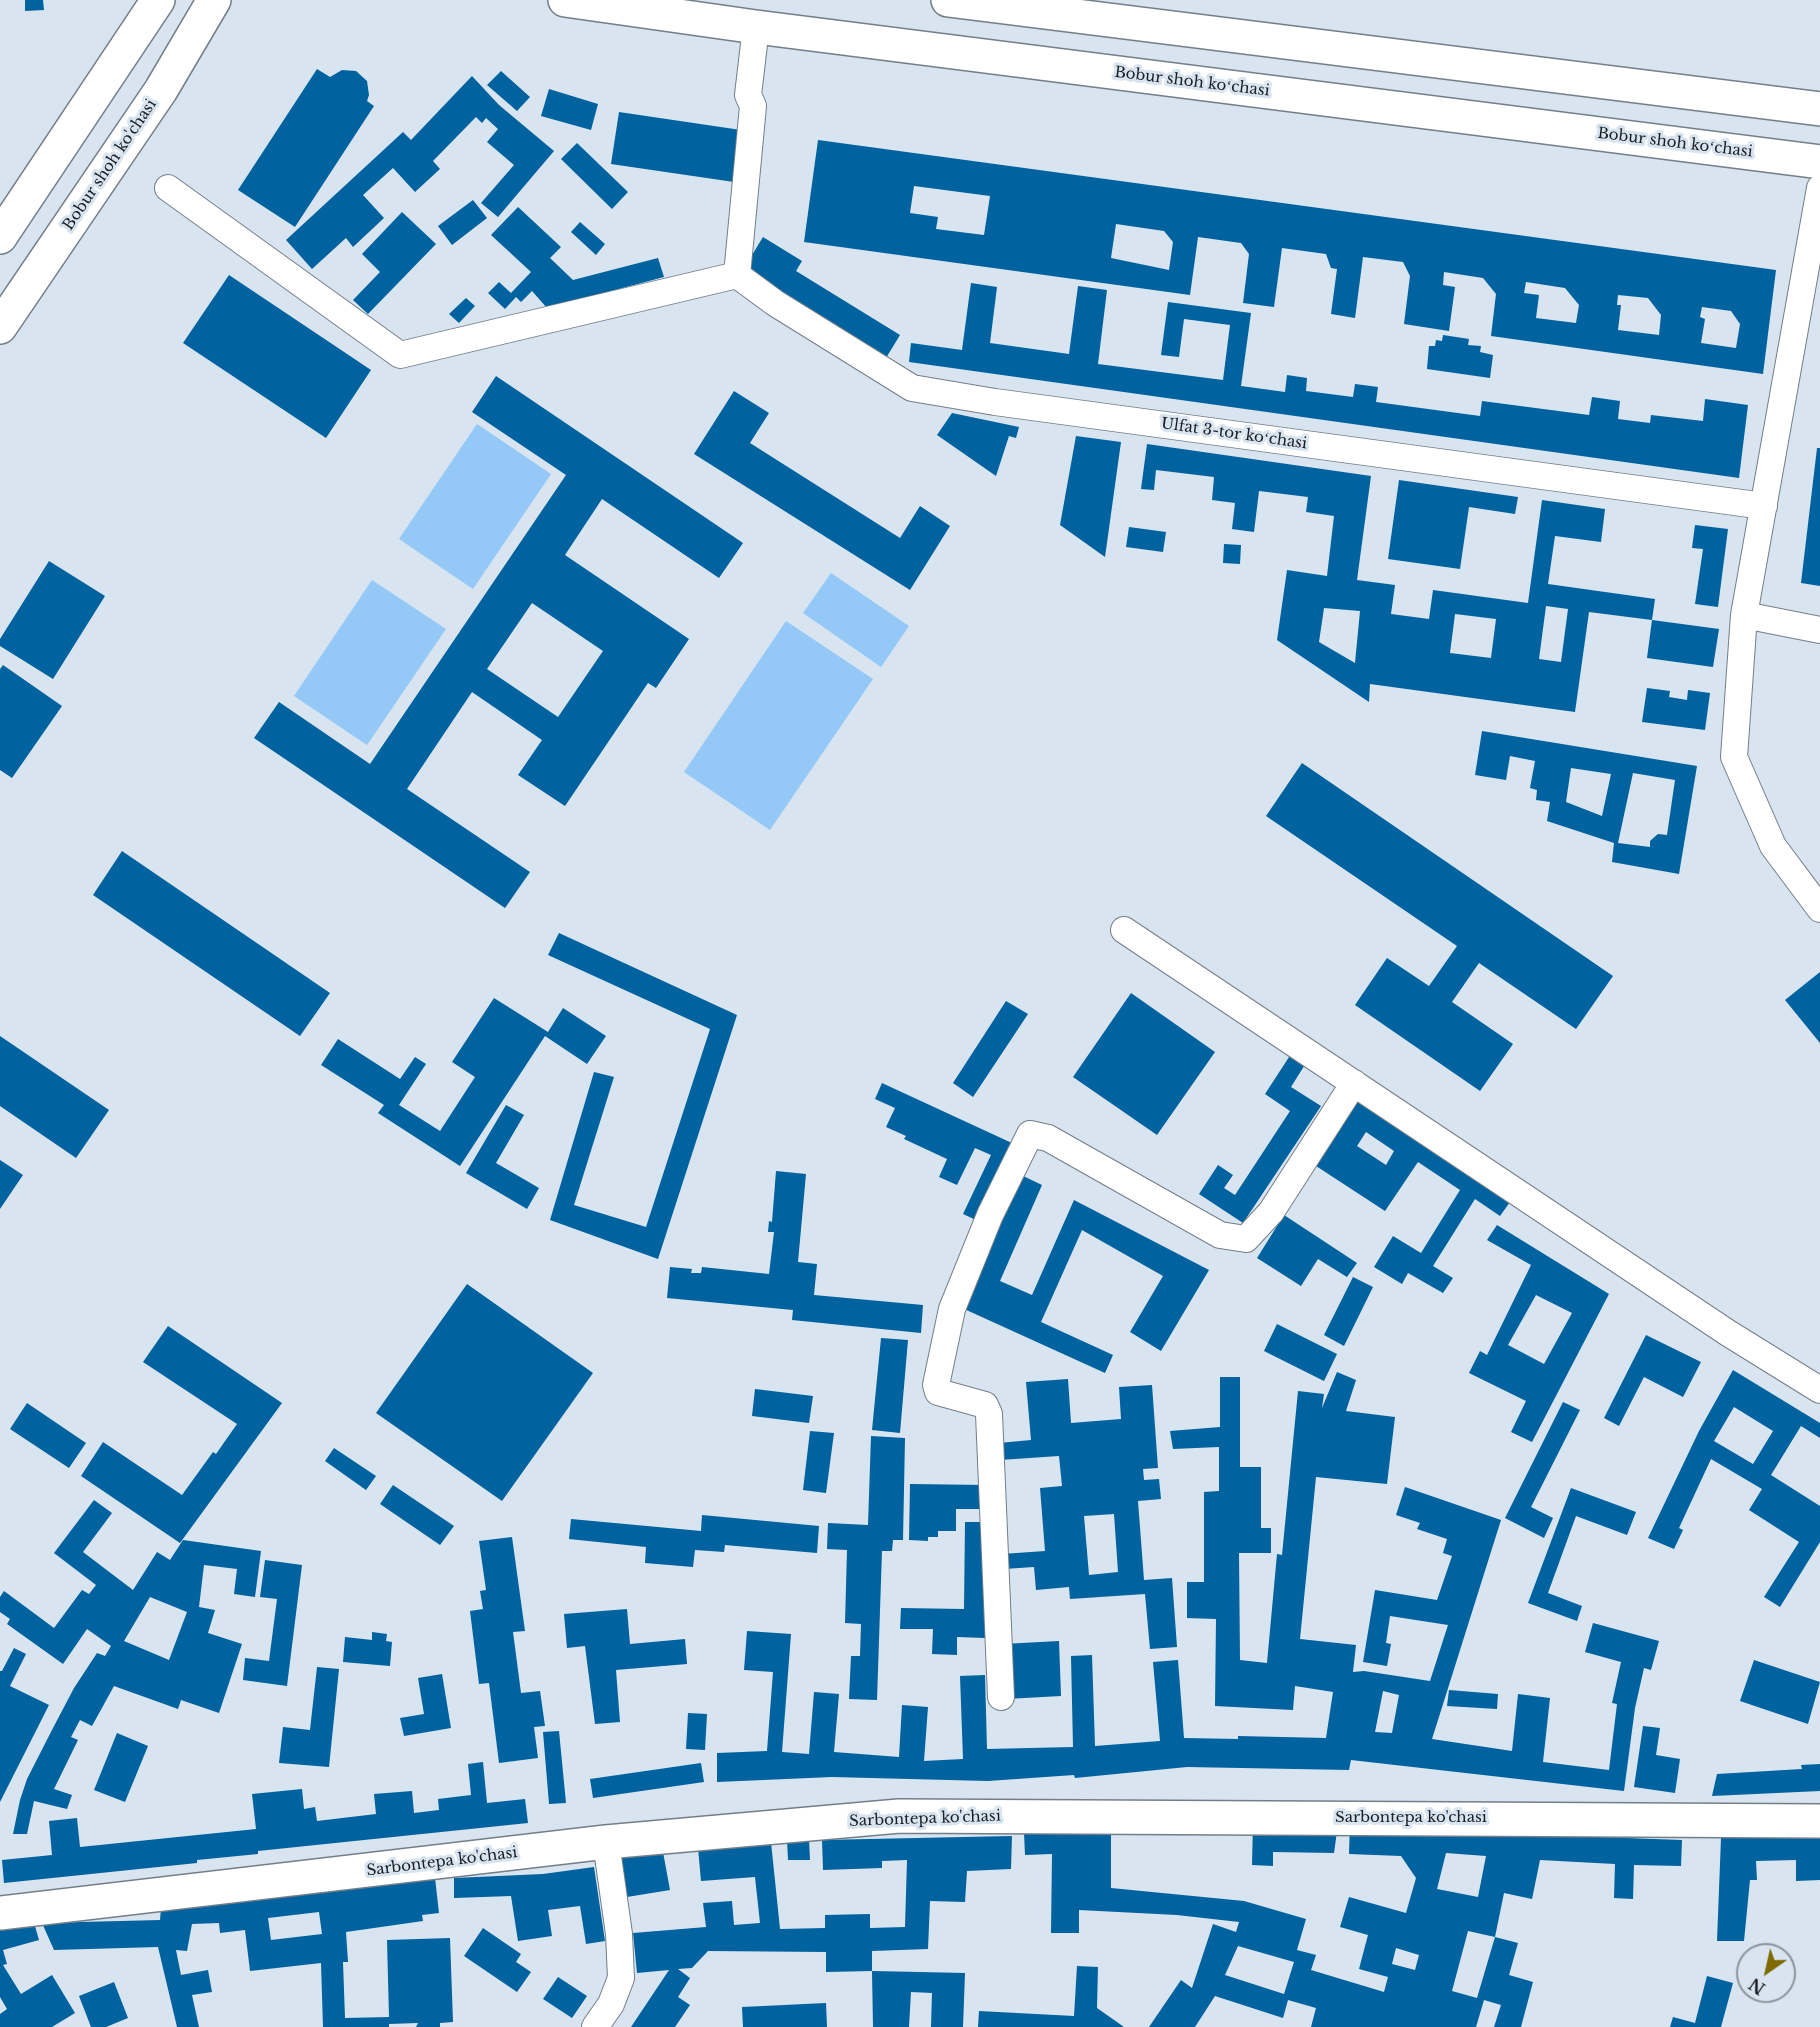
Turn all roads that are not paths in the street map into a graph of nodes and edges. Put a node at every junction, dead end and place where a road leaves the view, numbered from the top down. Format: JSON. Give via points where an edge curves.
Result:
{"nodes":[{"id":1,"x":158,"y":0,"type":"edge"},
{"id":2,"x":214,"y":0,"type":"edge"},
{"id":3,"x":565,"y":0,"type":"edge"},
{"id":4,"x":948,"y":0,"type":"edge"},
{"id":5,"x":756,"y":27,"type":"junction"},
{"id":6,"x":1820,"y":109,"type":"edge"},
{"id":7,"x":1820,"y":162,"type":"edge"},
{"id":8,"x":168,"y":188,"type":"dead end"},
{"id":9,"x":1820,"y":188,"type":"edge"},
{"id":10,"x":0,"y":237,"type":"edge"},
{"id":11,"x":737,"y":275,"type":"junction"},
{"id":12,"x":0,"y":327,"type":"edge"},
{"id":13,"x":1764,"y":506,"type":"junction"},
{"id":14,"x":1744,"y":615,"type":"junction"},
{"id":15,"x":1820,"y":630,"type":"edge"},
{"id":16,"x":1820,"y":909,"type":"edge"},
{"id":17,"x":1124,"y":930,"type":"dead end"},
{"id":18,"x":1354,"y":1083,"type":"junction"},
{"id":19,"x":1820,"y":1390,"type":"edge"},
{"id":20,"x":1001,"y":1697,"type":"dead end"},
{"id":21,"x":1820,"y":1821,"type":"edge"},
{"id":22,"x":606,"y":1842,"type":"junction"},
{"id":23,"x":0,"y":1913,"type":"edge"},
{"id":24,"x":595,"y":2027,"type":"edge"}],
"edges":[{"from":1,"to":10,"type":"main road"},
{"from":2,"to":12,"type":"main road","name":"Bobur shoh ko'chasi","via":[[161,90]]},
{"from":3,"to":5,"type":"main road","name":"Bobur shoh koʻchasi"},
{"from":4,"to":6,"type":"main road"},
{"from":5,"to":7,"type":"main road","name":"Bobur shoh koʻchasi"},
{"from":5,"to":11,"type":"street","via":[[748,95],[753,106]]},
{"from":8,"to":11,"type":"street","via":[[400,355]]},
{"from":9,"to":13,"type":"street"},
{"from":11,"to":13,"type":"street","name":"Ulfat 3-tor koʻchasi","via":[[912,388]]},
{"from":13,"to":14,"type":"street"},
{"from":14,"to":15,"type":"street"},
{"from":14,"to":16,"type":"street","via":[[1734,757],[1773,846]]},
{"from":17,"to":18,"type":"street"},
{"from":18,"to":19,"type":"street","via":[[1728,1333]]},
{"from":18,"to":20,"type":"street","via":[[1271,1212],[1246,1239],[1220,1235],[1048,1138],[1030,1134],[990,1215],[952,1309],[936,1385],[938,1392],[985,1405],[989,1414]]},
{"from":21,"to":22,"type":"main road","name":"Sarbontepa ko'chasi","via":[[899,1816]]},
{"from":22,"to":23,"type":"main road","name":"Sarbontepa ko'chasi"},
{"from":22,"to":24,"type":"street","via":[[621,1978],[611,2004]]}]}
